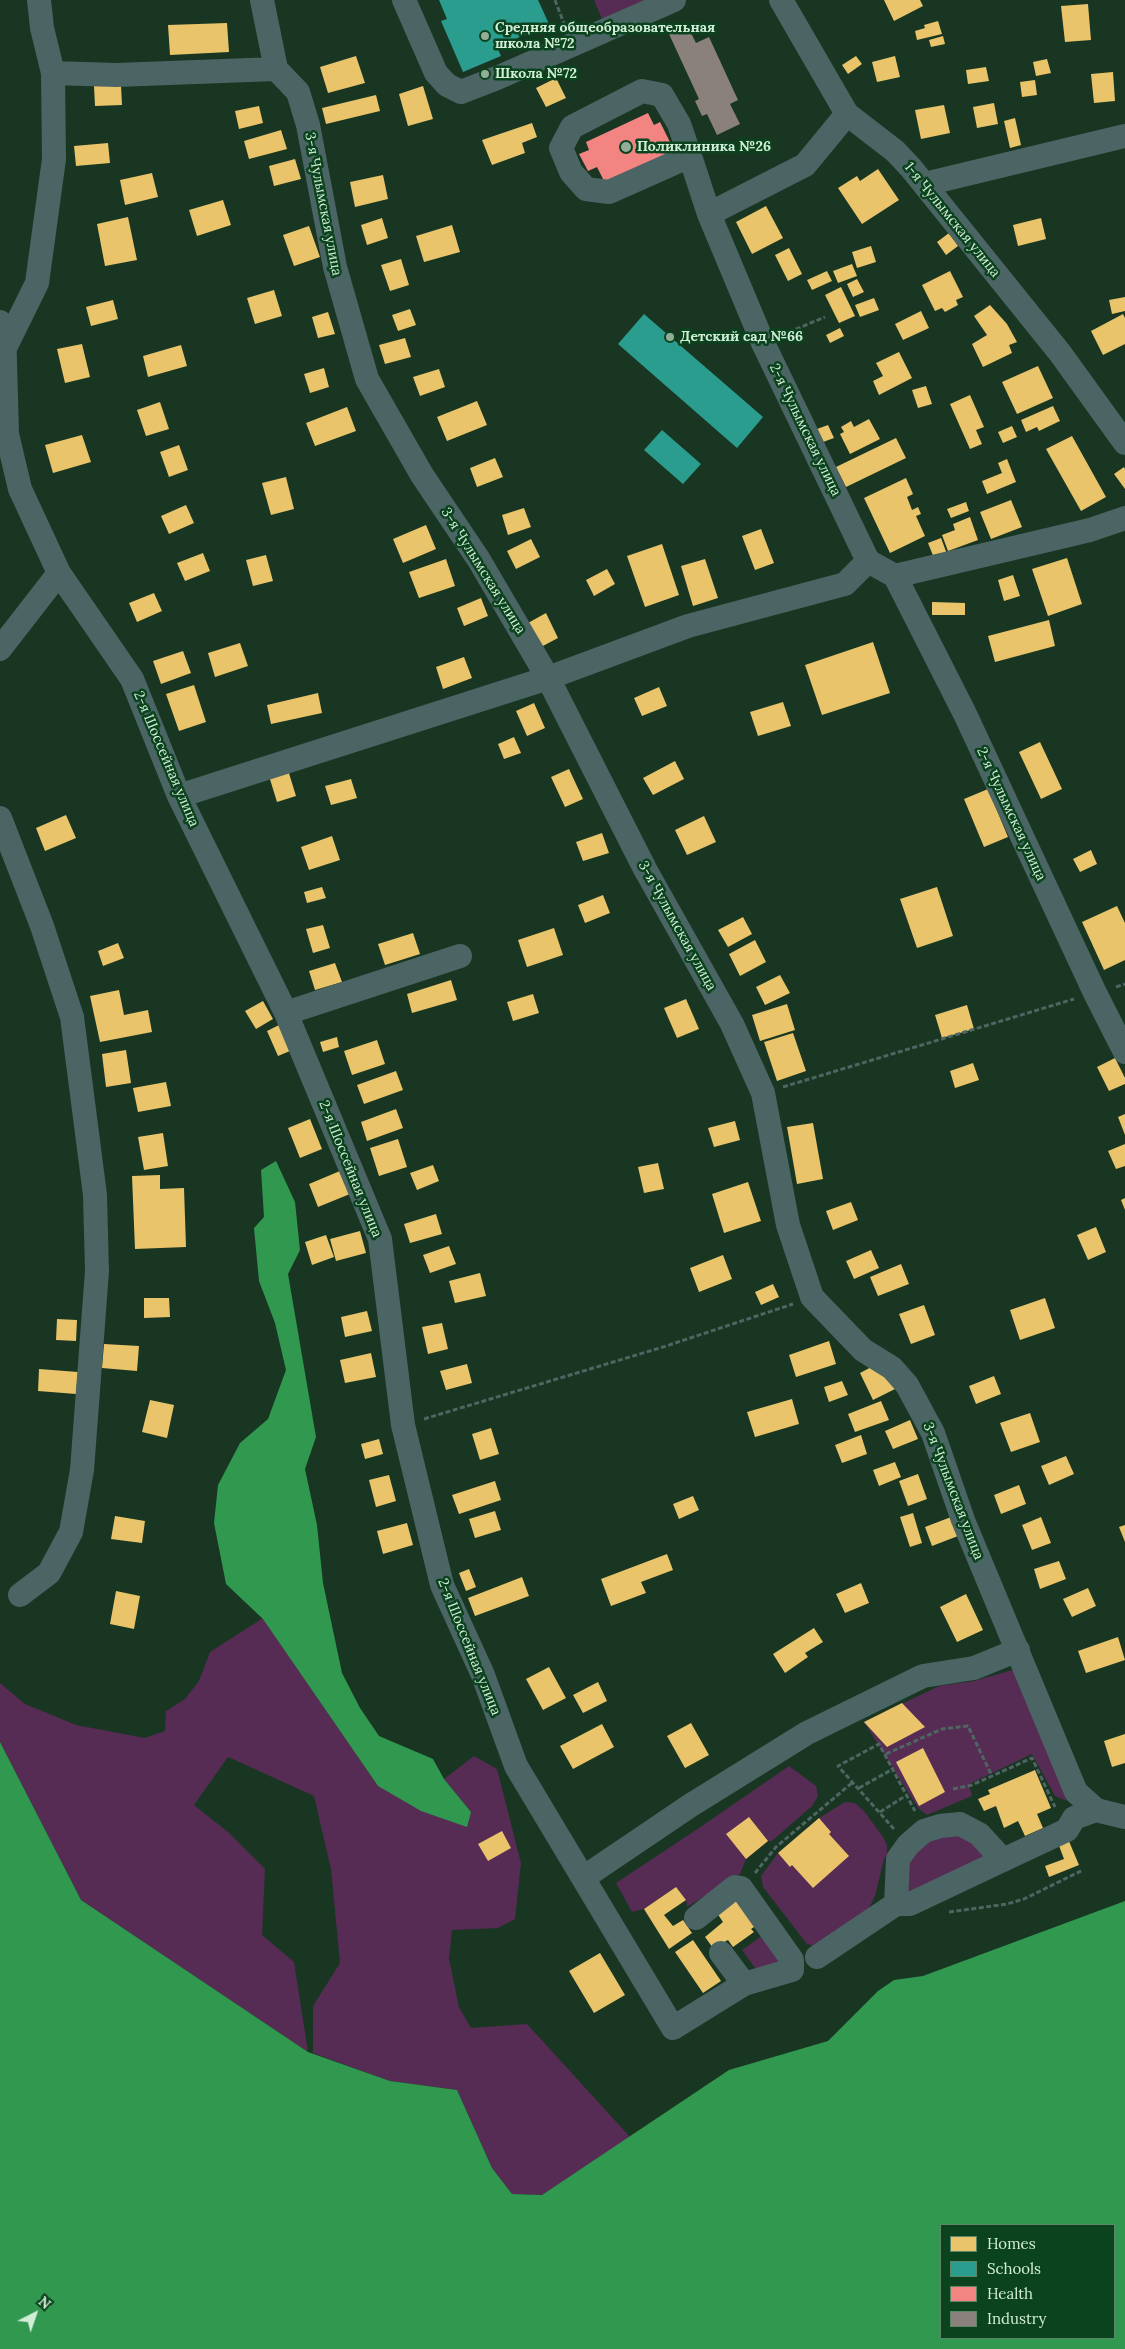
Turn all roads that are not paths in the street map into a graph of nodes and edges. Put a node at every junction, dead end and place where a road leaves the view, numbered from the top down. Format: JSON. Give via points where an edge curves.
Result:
{"nodes":[{"id":1,"x":38,"y":0,"type":"edge"},
{"id":2,"x":262,"y":0,"type":"edge"},
{"id":3,"x":404,"y":0,"type":"edge"},
{"id":4,"x":674,"y":0,"type":"edge"},
{"id":5,"x":781,"y":0,"type":"edge"},
{"id":6,"x":276,"y":69,"type":"junction"},
{"id":7,"x":52,"y":73,"type":"junction"},
{"id":8,"x":847,"y":114,"type":"junction"},
{"id":9,"x":1125,"y":136,"type":"edge"},
{"id":10,"x":690,"y":156,"type":"junction"},
{"id":11,"x":925,"y":184,"type":"junction"},
{"id":12,"x":709,"y":214,"type":"junction"},
{"id":13,"x":0,"y":322,"type":"edge"},
{"id":14,"x":2,"y":354,"type":"edge"},
{"id":15,"x":1125,"y":442,"type":"edge"},
{"id":16,"x":1125,"y":518,"type":"edge"},
{"id":17,"x":868,"y":561,"type":"junction"},
{"id":18,"x":59,"y":573,"type":"junction"},
{"id":19,"x":895,"y":576,"type":"junction"},
{"id":20,"x":0,"y":650,"type":"edge"},
{"id":21,"x":548,"y":678,"type":"junction"},
{"id":22,"x":179,"y":796,"type":"junction"},
{"id":23,"x":0,"y":818,"type":"edge"},
{"id":24,"x":460,"y":956,"type":"dead end"},
{"id":25,"x":286,"y":1014,"type":"junction"},
{"id":26,"x":1125,"y":1052,"type":"edge"},
{"id":27,"x":20,"y":1595,"type":"dead end"},
{"id":28,"x":1018,"y":1650,"type":"junction"},
{"id":29,"x":1096,"y":1810,"type":"junction"},
{"id":30,"x":1125,"y":1817,"type":"edge"},
{"id":31,"x":1003,"y":1860,"type":"junction"},
{"id":32,"x":583,"y":1878,"type":"junction"},
{"id":33,"x":896,"y":1904,"type":"junction"},
{"id":34,"x":696,"y":1918,"type":"dead end"},
{"id":35,"x":721,"y":1953,"type":"dead end"},
{"id":36,"x":817,"y":1957,"type":"dead end"},
{"id":37,"x":744,"y":1984,"type":"junction"}],
"edges":[{"from":1,"to":7,"type":"street"},
{"from":2,"to":6,"type":"street"},
{"from":3,"to":4,"type":"street","via":[[436,73],[447,85],[461,92]]},
{"from":5,"to":8,"type":"street","name":"1-я Чулымская улица"},
{"from":6,"to":7,"type":"street","via":[[116,75]]},
{"from":6,"to":21,"type":"street","name":"3-я Чулымская улица","via":[[298,92],[308,125],[335,267],[367,379],[422,475],[479,560]]},
{"from":7,"to":14,"type":"street","via":[[54,159],[37,283]]},
{"from":8,"to":11,"type":"street","name":"1-я Чулымская улица","via":[[895,151]]},
{"from":8,"to":12,"type":"street","via":[[805,165]]},
{"from":9,"to":11,"type":"street"},
{"from":10,"to":10,"type":"street","name":"2-я Чулымская улица","via":[[679,124],[662,95],[642,91],[572,127],[561,148],[571,172],[586,189],[610,192]]},
{"from":10,"to":12,"type":"street","name":"2-я Чулымская улица"},
{"from":11,"to":15,"type":"street","name":"1-я Чулымская улица","via":[[1060,353]]},
{"from":12,"to":17,"type":"street","name":"2-я Чулымская улица","via":[[763,343]]},
{"from":13,"to":14,"type":"street","name":"2-я Шоссейная улица","via":[[4,326]]},
{"from":14,"to":18,"type":"street","name":"2-я Шоссейная улица","via":[[7,434],[20,489]]},
{"from":16,"to":19,"type":"street","via":[[1090,530]]},
{"from":17,"to":19,"type":"street"},
{"from":17,"to":21,"type":"street","via":[[845,584],[688,626]]},
{"from":18,"to":20,"type":"street"},
{"from":18,"to":22,"type":"street","name":"2-я Шоссейная улица","via":[[132,679]]},
{"from":19,"to":26,"type":"street","name":"2-я Чулымская улица","via":[[965,714]]},
{"from":21,"to":22,"type":"street"},
{"from":21,"to":28,"type":"street","name":"3-я Чулымская улица","via":[[644,869],[732,1024],[763,1093],[788,1225],[812,1297],[863,1350],[892,1368],[907,1385],[933,1433],[962,1520]]},
{"from":22,"to":25,"type":"street","name":"2-я Шоссейная улица"},
{"from":23,"to":27,"type":"street","via":[[42,926],[72,1017],[95,1195],[97,1271],[82,1470],[71,1532],[49,1573]]},
{"from":24,"to":25,"type":"street"},
{"from":25,"to":32,"type":"street","name":"2-я Шоссейная улица","via":[[380,1239],[404,1425],[442,1585],[483,1675],[516,1766]]},
{"from":28,"to":29,"type":"street","name":"3-я Чулымская улица","via":[[1076,1792]]},
{"from":28,"to":32,"type":"street","via":[[974,1668],[923,1676],[807,1733],[691,1805]]},
{"from":29,"to":30,"type":"street","name":"3-я Чулымская улица"},
{"from":29,"to":31,"type":"street","via":[[1074,1818],[1066,1830]]},
{"from":31,"to":33,"type":"street","via":[[910,1904]]},
{"from":31,"to":33,"type":"street","via":[[979,1834],[960,1824],[940,1826],[916,1838],[898,1859]]},
{"from":32,"to":37,"type":"street","name":"2-я Шоссейная улица","via":[[674,2028]]},
{"from":33,"to":36,"type":"street"},
{"from":34,"to":37,"type":"street","via":[[735,1887],[741,1888],[792,1960],[792,1970]]},
{"from":35,"to":37,"type":"street"}]}
